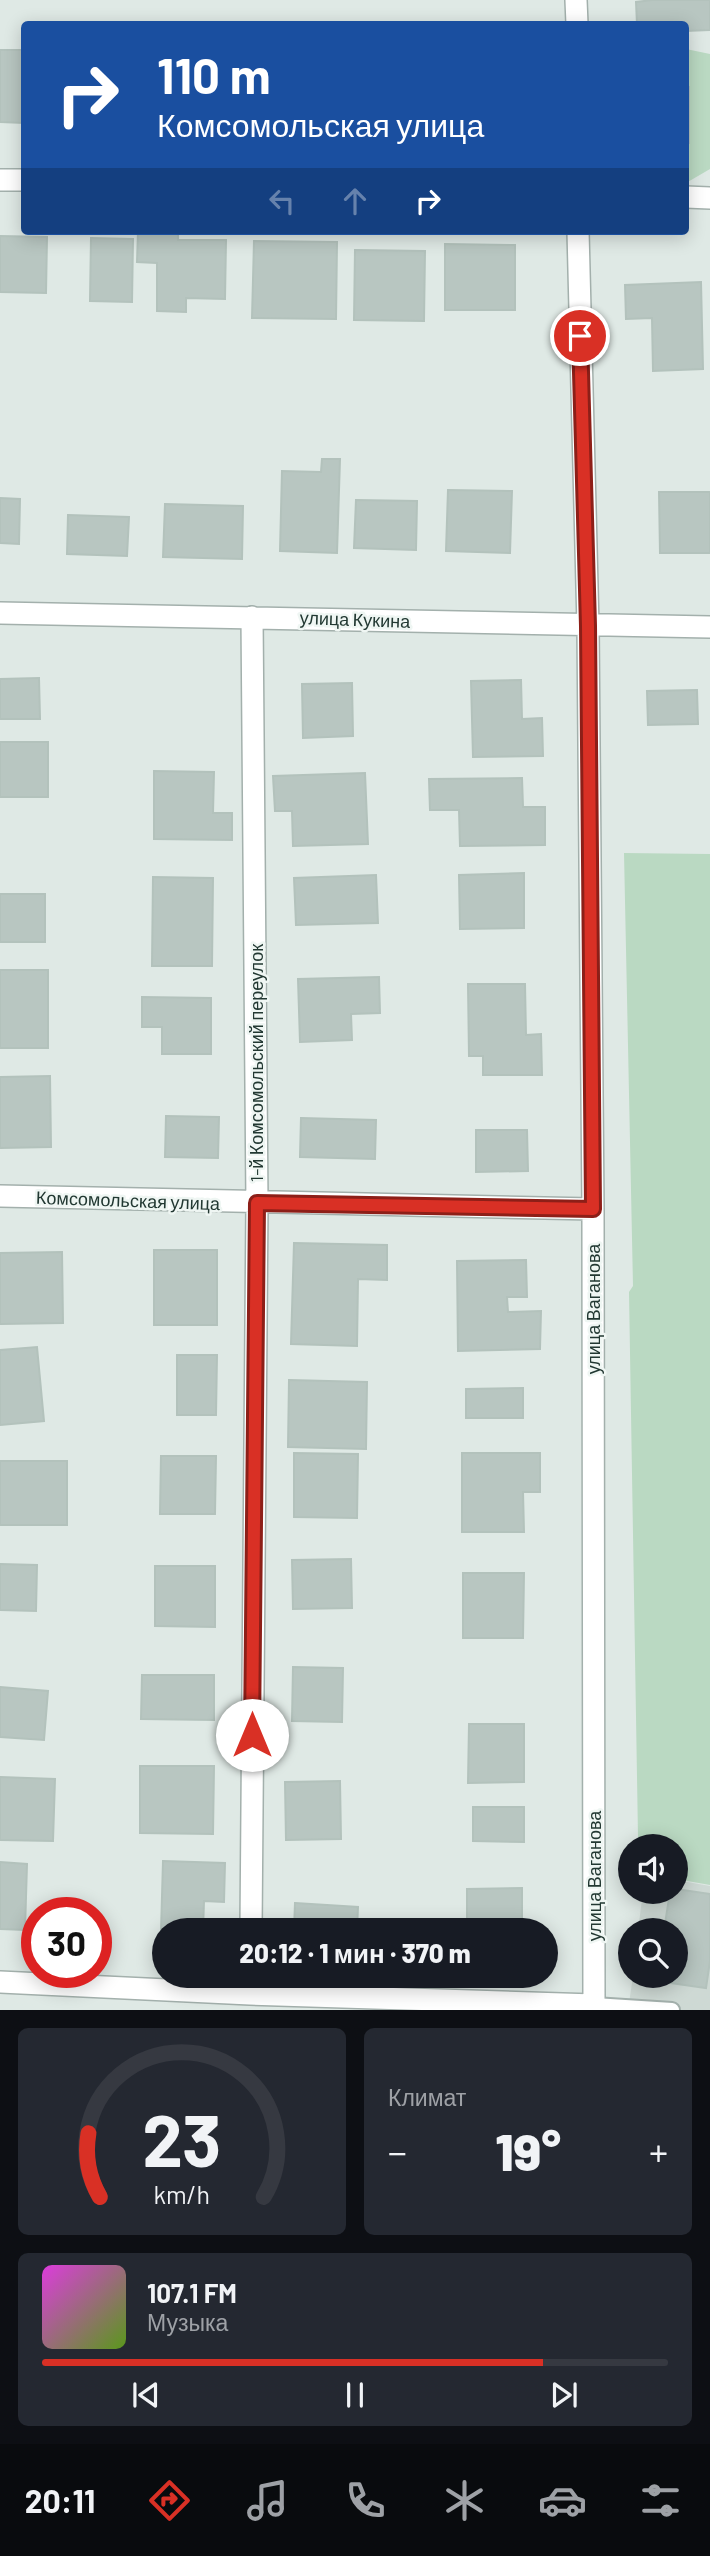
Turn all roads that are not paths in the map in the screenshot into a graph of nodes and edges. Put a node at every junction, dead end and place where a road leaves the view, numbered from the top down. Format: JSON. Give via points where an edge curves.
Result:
{"nodes":[{"id":1,"x":576,"y":0,"type":"edge"},
{"id":2,"x":576,"y":21,"type":"edge"},
{"id":3,"x":0,"y":180,"type":"edge"},
{"id":4,"x":21,"y":180,"type":"edge"},
{"id":5,"x":689,"y":197,"type":"edge"},
{"id":6,"x":710,"y":198,"type":"edge"},
{"id":7,"x":578,"y":235,"type":"edge"},
{"id":8,"x":0,"y":613,"type":"edge"},
{"id":9,"x":252,"y":617,"type":"junction"},
{"id":10,"x":588,"y":626,"type":"junction"},
{"id":11,"x":710,"y":627,"type":"edge"},
{"id":12,"x":0,"y":1196,"type":"edge"},
{"id":13,"x":257,"y":1203,"type":"junction"},
{"id":14,"x":593,"y":1209,"type":"junction"},
{"id":15,"x":251,"y":1918,"type":"edge"},
{"id":16,"x":0,"y":1982,"type":"edge"},
{"id":17,"x":152,"y":1984,"type":"edge"},
{"id":18,"x":297,"y":1988,"type":"edge"},
{"id":19,"x":594,"y":2007,"type":"edge"},
{"id":20,"x":672,"y":2010,"type":"edge"}],
"edges":[{"from":1,"to":2,"type":"street"},
{"from":3,"to":4,"type":"street"},
{"from":5,"to":6,"type":"street"},
{"from":7,"to":10,"type":"street","name":"улица Ваганова"},
{"from":8,"to":9,"type":"street","name":"улица Кукина"},
{"from":9,"to":10,"type":"street","name":"улица Кукина"},
{"from":9,"to":13,"type":"street","name":"1-й Комсомольский переулок"},
{"from":10,"to":11,"type":"street","name":"улица Кукина"},
{"from":10,"to":14,"type":"street","name":"улица Ваганова"},
{"from":12,"to":13,"type":"street","name":"Комсомольская улица"},
{"from":13,"to":14,"type":"street","name":"Комсомольская улица"},
{"from":13,"to":15,"type":"street","name":"1-й Комсомольский переулок"},
{"from":14,"to":19,"type":"street","name":"улица Ваганова"},
{"from":16,"to":17,"type":"street"},
{"from":18,"to":19,"type":"street"},
{"from":19,"to":20,"type":"lane"}]}
